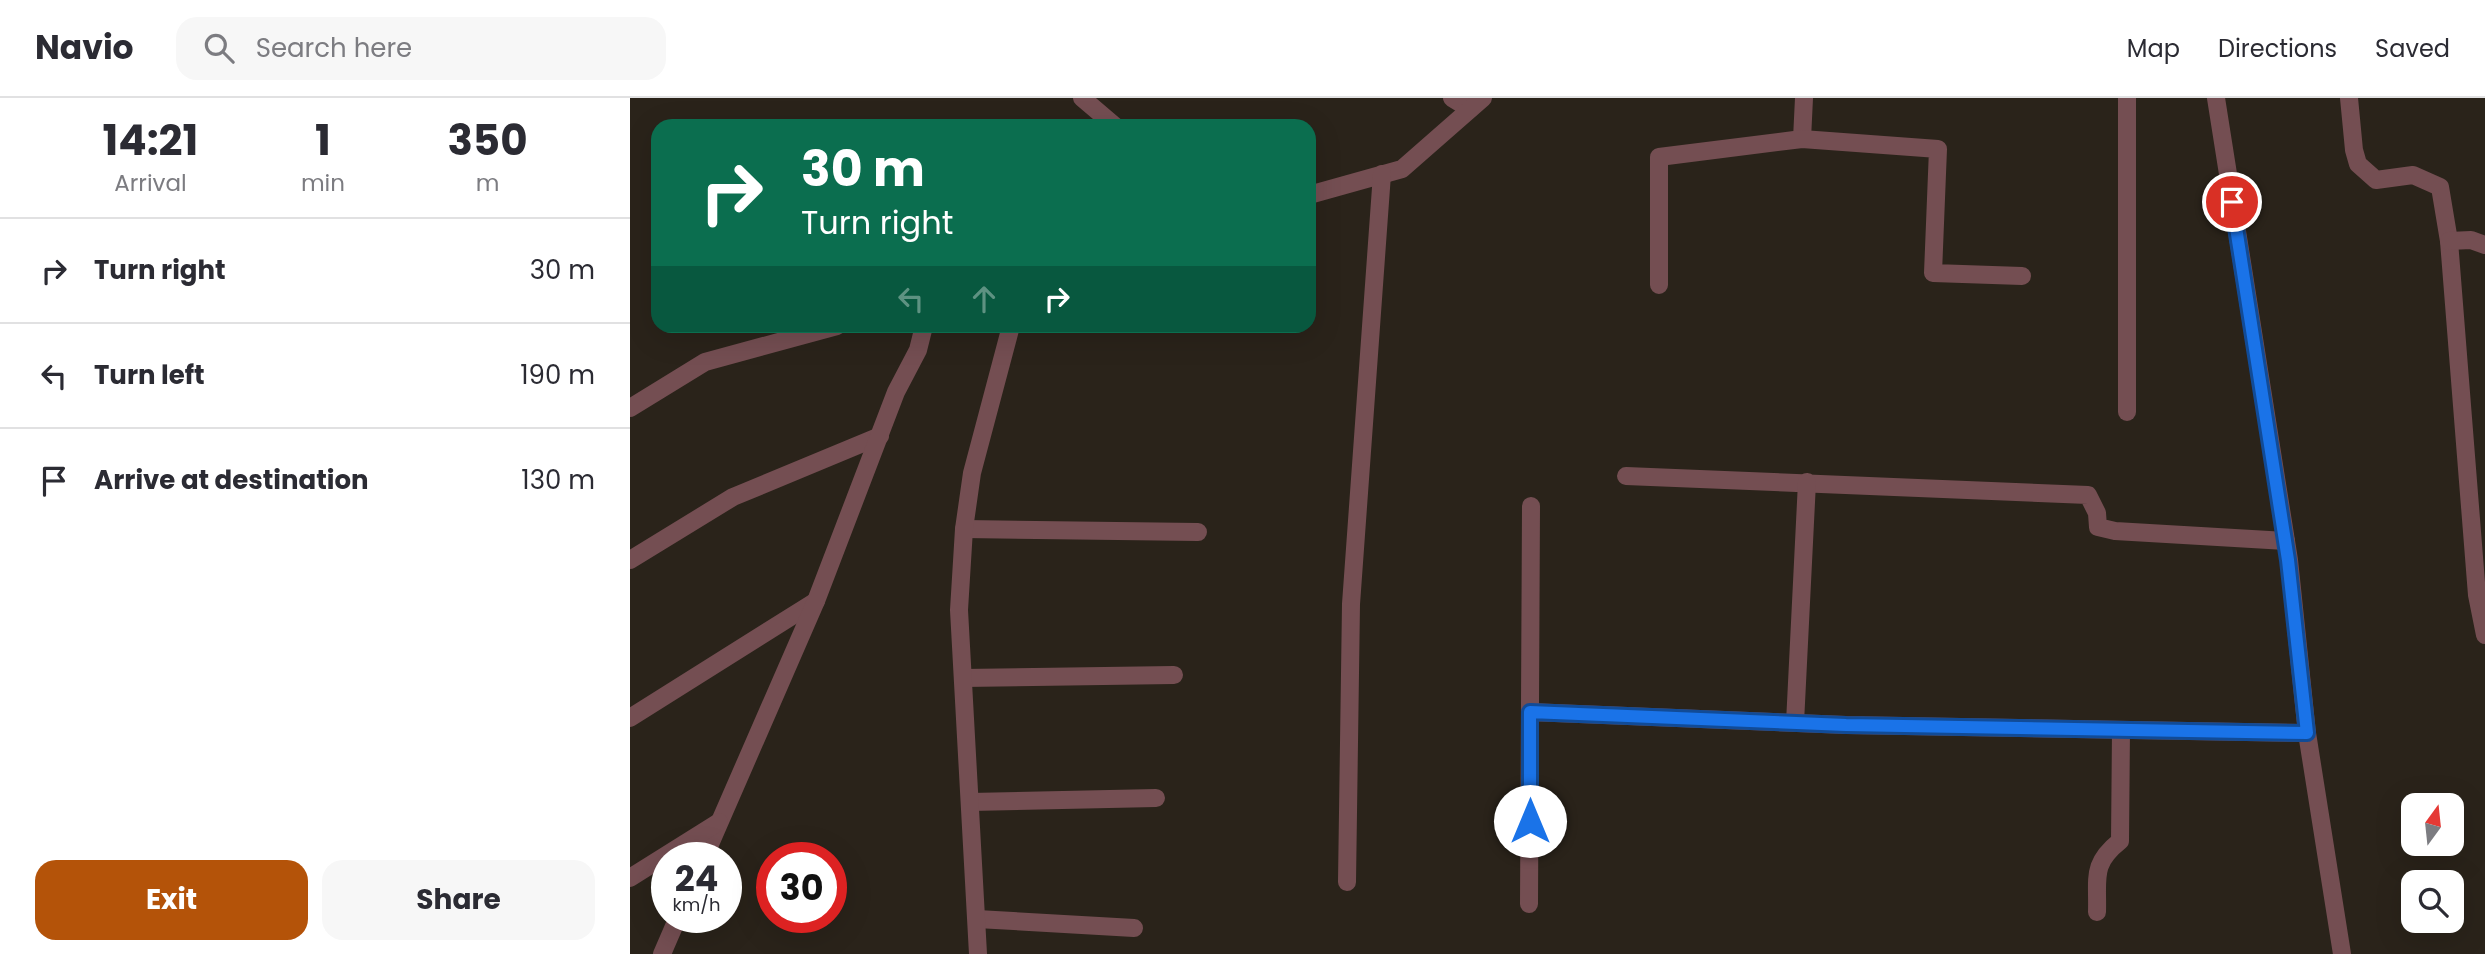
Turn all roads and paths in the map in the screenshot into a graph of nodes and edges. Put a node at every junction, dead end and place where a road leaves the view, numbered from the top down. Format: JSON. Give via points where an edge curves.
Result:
{"nodes":[{"id":1,"x":1082,"y":98,"type":"edge"},
{"id":2,"x":1452,"y":98,"type":"edge"},
{"id":3,"x":1804,"y":98,"type":"edge"},
{"id":4,"x":2127,"y":98,"type":"edge"},
{"id":5,"x":2216,"y":98,"type":"edge"},
{"id":6,"x":2349,"y":98,"type":"edge"},
{"id":7,"x":1476,"y":104,"type":"edge"},
{"id":8,"x":1107,"y":119,"type":"edge"},
{"id":9,"x":1802,"y":139,"type":"junction"},
{"id":10,"x":1382,"y":174,"type":"junction"},
{"id":11,"x":1316,"y":193,"type":"edge"},
{"id":12,"x":2449,"y":241,"type":"junction"},
{"id":13,"x":2485,"y":245,"type":"edge"},
{"id":14,"x":2021,"y":276,"type":"dead end"},
{"id":15,"x":1659,"y":285,"type":"dead end"},
{"id":16,"x":811,"y":333,"type":"edge"},
{"id":17,"x":922,"y":333,"type":"edge"},
{"id":18,"x":1008,"y":333,"type":"edge"},
{"id":19,"x":630,"y":408,"type":"edge"},
{"id":20,"x":2127,"y":412,"type":"dead end"},
{"id":21,"x":880,"y":436,"type":"junction"},
{"id":22,"x":1626,"y":476,"type":"dead end"},
{"id":23,"x":1807,"y":482,"type":"junction"},
{"id":24,"x":1531,"y":506,"type":"dead end"},
{"id":25,"x":964,"y":529,"type":"junction"},
{"id":26,"x":1198,"y":533,"type":"dead end"},
{"id":27,"x":2286,"y":541,"type":"junction"},
{"id":28,"x":630,"y":560,"type":"edge"},
{"id":29,"x":816,"y":601,"type":"junction"},
{"id":30,"x":2485,"y":635,"type":"edge"},
{"id":31,"x":1174,"y":675,"type":"dead end"},
{"id":32,"x":963,"y":678,"type":"junction"},
{"id":33,"x":1530,"y":712,"type":"junction"},
{"id":34,"x":630,"y":718,"type":"edge"},
{"id":35,"x":1795,"y":723,"type":"junction"},
{"id":36,"x":2121,"y":730,"type":"junction"},
{"id":37,"x":2307,"y":733,"type":"junction"},
{"id":38,"x":1156,"y":798,"type":"dead end"},
{"id":39,"x":970,"y":802,"type":"junction"},
{"id":40,"x":719,"y":822,"type":"junction"},
{"id":41,"x":711,"y":842,"type":"edge"},
{"id":42,"x":630,"y":878,"type":"edge"},
{"id":43,"x":1347,"y":882,"type":"dead end"},
{"id":44,"x":1529,"y":904,"type":"dead end"},
{"id":45,"x":2097,"y":912,"type":"dead end"},
{"id":46,"x":977,"y":919,"type":"junction"},
{"id":47,"x":1134,"y":928,"type":"dead end"},
{"id":48,"x":671,"y":933,"type":"edge"},
{"id":49,"x":662,"y":954,"type":"edge"},
{"id":50,"x":978,"y":954,"type":"edge"},
{"id":51,"x":2342,"y":954,"type":"edge"}],
"edges":[{"from":1,"to":8,"type":"street"},
{"from":2,"to":7,"type":"street"},
{"from":3,"to":9,"type":"street"},
{"from":4,"to":20,"type":"street"},
{"from":5,"to":27,"type":"street"},
{"from":6,"to":12,"type":"street","via":[[2358,164],[2376,180],[2413,175],[2440,187]]},
{"from":7,"to":10,"type":"street","via":[[1402,169]]},
{"from":9,"to":14,"type":"street","via":[[1938,149],[1933,273]]},
{"from":9,"to":15,"type":"street","via":[[1659,157]]},
{"from":10,"to":11,"type":"street"},
{"from":10,"to":43,"type":"street","via":[[1351,604]]},
{"from":12,"to":13,"type":"street"},
{"from":12,"to":30,"type":"street","via":[[2477,595]]},
{"from":16,"to":19,"type":"street","via":[[705,362]]},
{"from":17,"to":21,"type":"street"},
{"from":18,"to":25,"type":"street","via":[[979,442]]},
{"from":21,"to":28,"type":"street","via":[[733,497]]},
{"from":21,"to":29,"type":"street"},
{"from":22,"to":23,"type":"street"},
{"from":23,"to":27,"type":"street","via":[[2088,495],[2098,527]]},
{"from":23,"to":35,"type":"street"},
{"from":24,"to":33,"type":"street"},
{"from":25,"to":26,"type":"street"},
{"from":25,"to":32,"type":"street","via":[[959,610]]},
{"from":27,"to":37,"type":"street"},
{"from":29,"to":34,"type":"street"},
{"from":29,"to":40,"type":"street"},
{"from":31,"to":32,"type":"street"},
{"from":32,"to":39,"type":"street"},
{"from":33,"to":35,"type":"street"},
{"from":33,"to":44,"type":"street"},
{"from":35,"to":36,"type":"street"},
{"from":36,"to":37,"type":"street"},
{"from":36,"to":45,"type":"street","via":[[2120,841],[2098,864]]},
{"from":37,"to":51,"type":"street"},
{"from":38,"to":39,"type":"street"},
{"from":39,"to":46,"type":"street"},
{"from":40,"to":41,"type":"street"},
{"from":40,"to":42,"type":"street"},
{"from":46,"to":47,"type":"street"},
{"from":46,"to":50,"type":"street"},
{"from":48,"to":49,"type":"street"}]}
